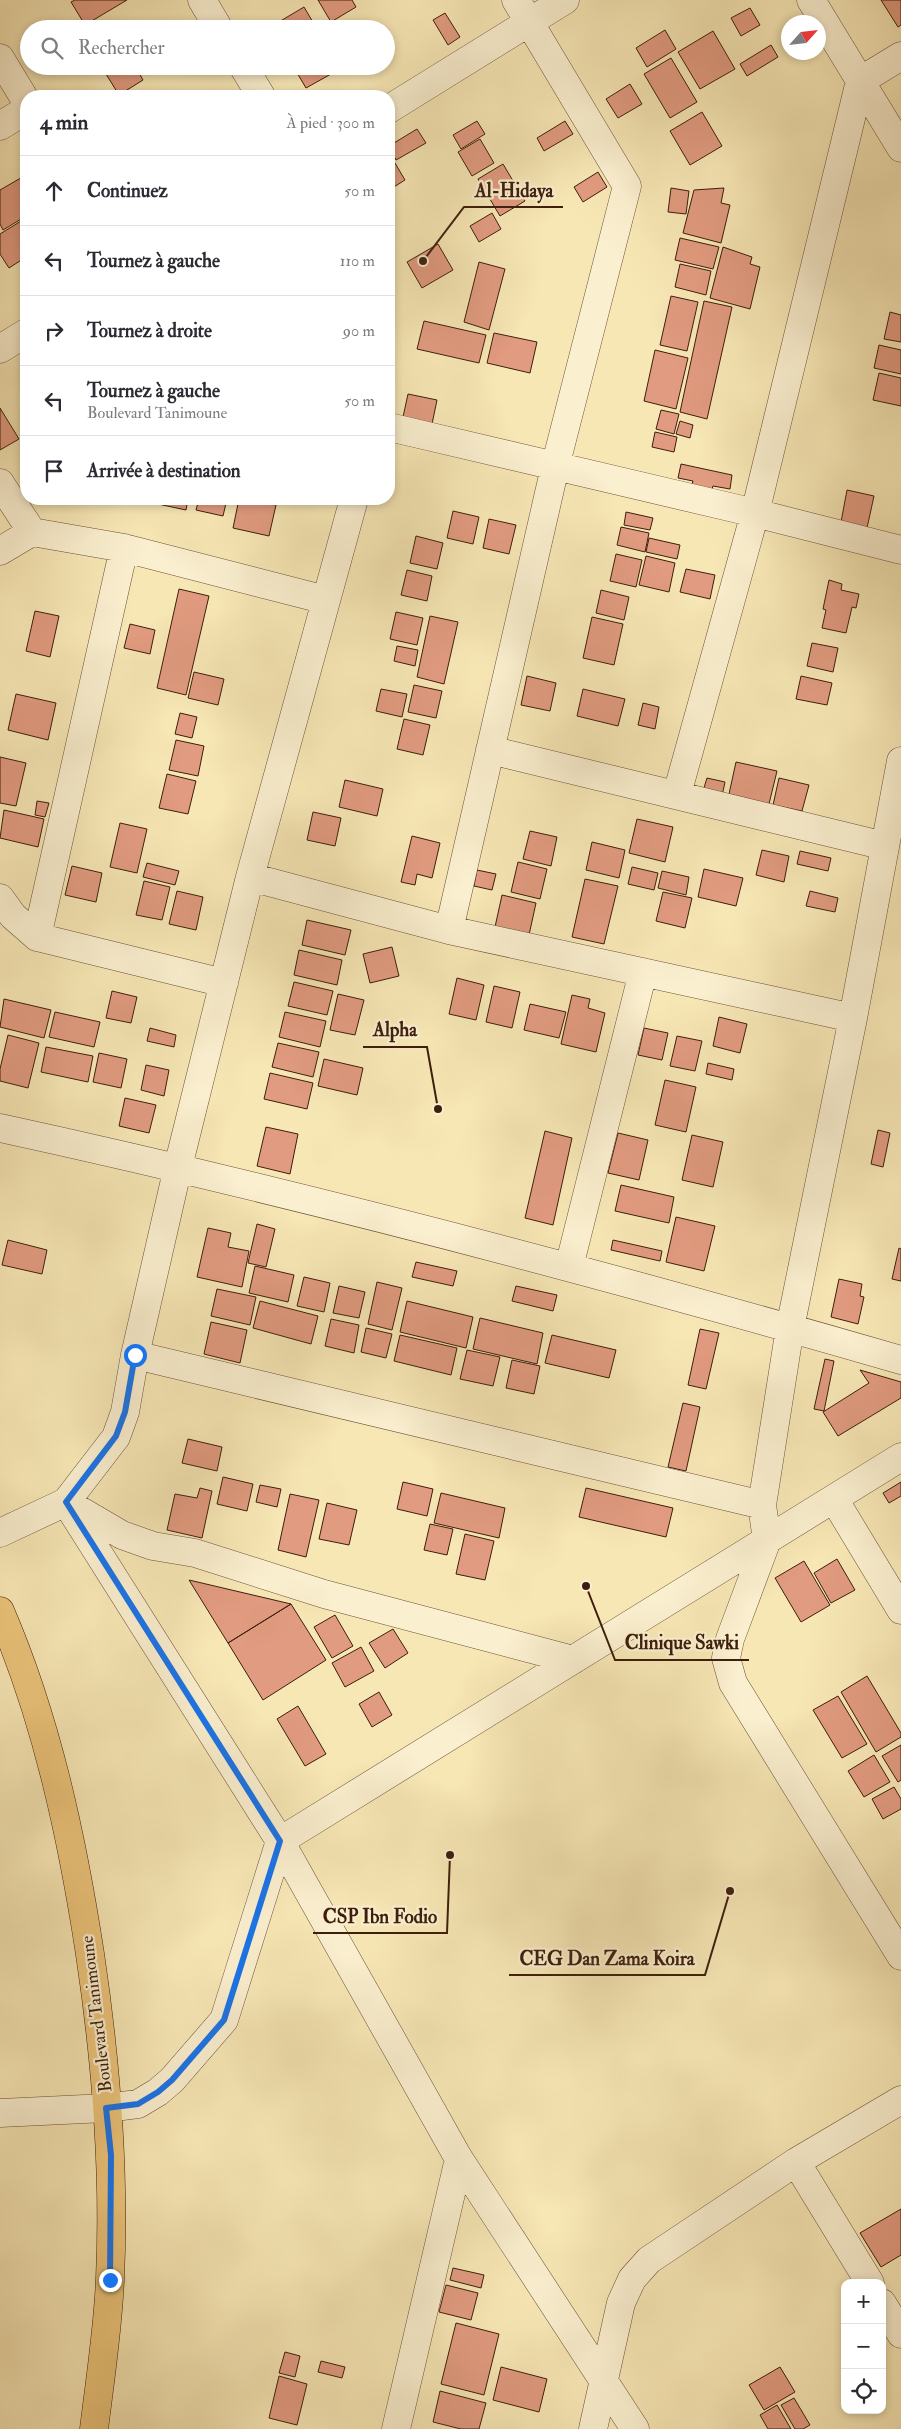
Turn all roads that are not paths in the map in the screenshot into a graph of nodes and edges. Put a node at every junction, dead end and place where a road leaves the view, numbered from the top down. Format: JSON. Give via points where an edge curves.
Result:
{"nodes":[{"id":1,"x":202,"y":0,"type":"edge"},
{"id":2,"x":565,"y":0,"type":"edge"},
{"id":3,"x":811,"y":0,"type":"edge"},
{"id":4,"x":523,"y":11,"type":"edge"},
{"id":5,"x":214,"y":20,"type":"edge"},
{"id":6,"x":901,"y":56,"type":"edge"},
{"id":7,"x":0,"y":58,"type":"edge"},
{"id":8,"x":248,"y":75,"type":"edge"},
{"id":9,"x":860,"y":80,"type":"junction"},
{"id":10,"x":257,"y":90,"type":"edge"},
{"id":11,"x":20,"y":92,"type":"edge"},
{"id":12,"x":395,"y":105,"type":"edge"},
{"id":13,"x":20,"y":114,"type":"edge"},
{"id":14,"x":0,"y":126,"type":"edge"},
{"id":15,"x":901,"y":148,"type":"edge"},
{"id":16,"x":395,"y":428,"type":"edge"},
{"id":17,"x":555,"y":467,"type":"junction"},
{"id":18,"x":0,"y":483,"type":"edge"},
{"id":19,"x":352,"y":505,"type":"edge"},
{"id":20,"x":755,"y":513,"type":"junction"},
{"id":21,"x":32,"y":532,"type":"junction"},
{"id":22,"x":124,"y":548,"type":"junction"},
{"id":23,"x":901,"y":550,"type":"edge"},
{"id":24,"x":0,"y":551,"type":"edge"},
{"id":25,"x":326,"y":600,"type":"junction"},
{"id":26,"x":490,"y":750,"type":"junction"},
{"id":27,"x":901,"y":761,"type":"edge"},
{"id":28,"x":677,"y":794,"type":"junction"},
{"id":29,"x":885,"y":846,"type":"junction"},
{"id":30,"x":250,"y":877,"type":"junction"},
{"id":31,"x":0,"y":898,"type":"edge"},
{"id":32,"x":449,"y":930,"type":"junction"},
{"id":33,"x":37,"y":938,"type":"junction"},
{"id":34,"x":643,"y":972,"type":"junction"},
{"id":35,"x":224,"y":983,"type":"junction"},
{"id":36,"x":853,"y":1018,"type":"junction"},
{"id":37,"x":0,"y":1128,"type":"edge"},
{"id":38,"x":178,"y":1167,"type":"junction"},
{"id":39,"x":569,"y":1267,"type":"junction"},
{"id":40,"x":790,"y":1328,"type":"junction"},
{"id":41,"x":135,"y":1355,"type":"junction"},
{"id":42,"x":901,"y":1360,"type":"edge"},
{"id":43,"x":901,"y":1457,"type":"edge"},
{"id":44,"x":834,"y":1499,"type":"junction"},
{"id":45,"x":66,"y":1502,"type":"junction"},
{"id":46,"x":762,"y":1505,"type":"junction"},
{"id":47,"x":0,"y":1533,"type":"edge"},
{"id":48,"x":767,"y":1540,"type":"junction"},
{"id":49,"x":901,"y":1610,"type":"edge"},
{"id":50,"x":0,"y":1611,"type":"edge"},
{"id":51,"x":573,"y":1660,"type":"junction"},
{"id":52,"x":280,"y":1841,"type":"junction"},
{"id":53,"x":901,"y":1956,"type":"edge"},
{"id":54,"x":901,"y":2100,"type":"edge"},
{"id":55,"x":106,"y":2108,"type":"junction"},
{"id":56,"x":0,"y":2113,"type":"edge"},
{"id":57,"x":459,"y":2159,"type":"junction"},
{"id":58,"x":796,"y":2162,"type":"junction"},
{"id":59,"x":868,"y":2279,"type":"edge"},
{"id":60,"x":604,"y":2380,"type":"junction"},
{"id":61,"x":94,"y":2429,"type":"edge"},
{"id":62,"x":396,"y":2429,"type":"edge"},
{"id":63,"x":593,"y":2429,"type":"edge"},
{"id":64,"x":635,"y":2429,"type":"edge"}],
"edges":[{"from":1,"to":5,"type":"street"},
{"from":2,"to":4,"type":"street"},
{"from":3,"to":9,"type":"street"},
{"from":4,"to":12,"type":"street"},
{"from":4,"to":17,"type":"street","via":[[627,186]]},
{"from":6,"to":9,"type":"street"},
{"from":7,"to":11,"type":"street"},
{"from":8,"to":10,"type":"street"},
{"from":9,"to":15,"type":"street"},
{"from":9,"to":20,"type":"street"},
{"from":13,"to":14,"type":"street"},
{"from":16,"to":17,"type":"street"},
{"from":17,"to":20,"type":"street"},
{"from":17,"to":26,"type":"street"},
{"from":18,"to":21,"type":"street"},
{"from":19,"to":25,"type":"street"},
{"from":20,"to":23,"type":"street"},
{"from":20,"to":28,"type":"street"},
{"from":21,"to":22,"type":"street"},
{"from":21,"to":24,"type":"street"},
{"from":22,"to":25,"type":"street"},
{"from":22,"to":33,"type":"street"},
{"from":25,"to":30,"type":"street"},
{"from":26,"to":28,"type":"street"},
{"from":26,"to":32,"type":"street"},
{"from":27,"to":29,"type":"street"},
{"from":28,"to":29,"type":"street"},
{"from":29,"to":36,"type":"street"},
{"from":30,"to":32,"type":"street"},
{"from":30,"to":35,"type":"street"},
{"from":31,"to":33,"type":"street","via":[[13,916]]},
{"from":32,"to":34,"type":"street"},
{"from":33,"to":35,"type":"street"},
{"from":34,"to":36,"type":"street"},
{"from":34,"to":39,"type":"street"},
{"from":35,"to":38,"type":"street"},
{"from":36,"to":40,"type":"street"},
{"from":37,"to":38,"type":"street"},
{"from":38,"to":39,"type":"street"},
{"from":38,"to":41,"type":"street"},
{"from":39,"to":40,"type":"street"},
{"from":40,"to":42,"type":"street"},
{"from":40,"to":46,"type":"street"},
{"from":41,"to":45,"type":"street","via":[[125,1412],[116,1436]]},
{"from":41,"to":46,"type":"street"},
{"from":43,"to":44,"type":"street"},
{"from":44,"to":48,"type":"street"},
{"from":44,"to":49,"type":"street"},
{"from":45,"to":47,"type":"street"},
{"from":45,"to":51,"type":"street","via":[[122,1535],[153,1546],[194,1553],[324,1594]]},
{"from":45,"to":52,"type":"street"},
{"from":46,"to":48,"type":"street"},
{"from":48,"to":51,"type":"street"},
{"from":48,"to":53,"type":"street","via":[[728,1648],[726,1658],[733,1683]]},
{"from":50,"to":55,"type":"main road","name":"Boulevard Tanimoune","via":[[31,1689],[76,1865],[102,2034]]},
{"from":51,"to":52,"type":"street"},
{"from":52,"to":55,"type":"street","via":[[224,2020],[158,2092],[138,2104]]},
{"from":52,"to":57,"type":"street"},
{"from":54,"to":58,"type":"street"},
{"from":55,"to":56,"type":"street"},
{"from":55,"to":61,"type":"main road","name":"Boulevard Tanimoune","via":[[111,2155],[110,2280]]},
{"from":57,"to":60,"type":"street"},
{"from":57,"to":62,"type":"street"},
{"from":58,"to":59,"type":"street"},
{"from":58,"to":60,"type":"street","via":[[649,2260],[632,2279],[621,2303]]},
{"from":60,"to":63,"type":"street"},
{"from":60,"to":64,"type":"street"}]}
